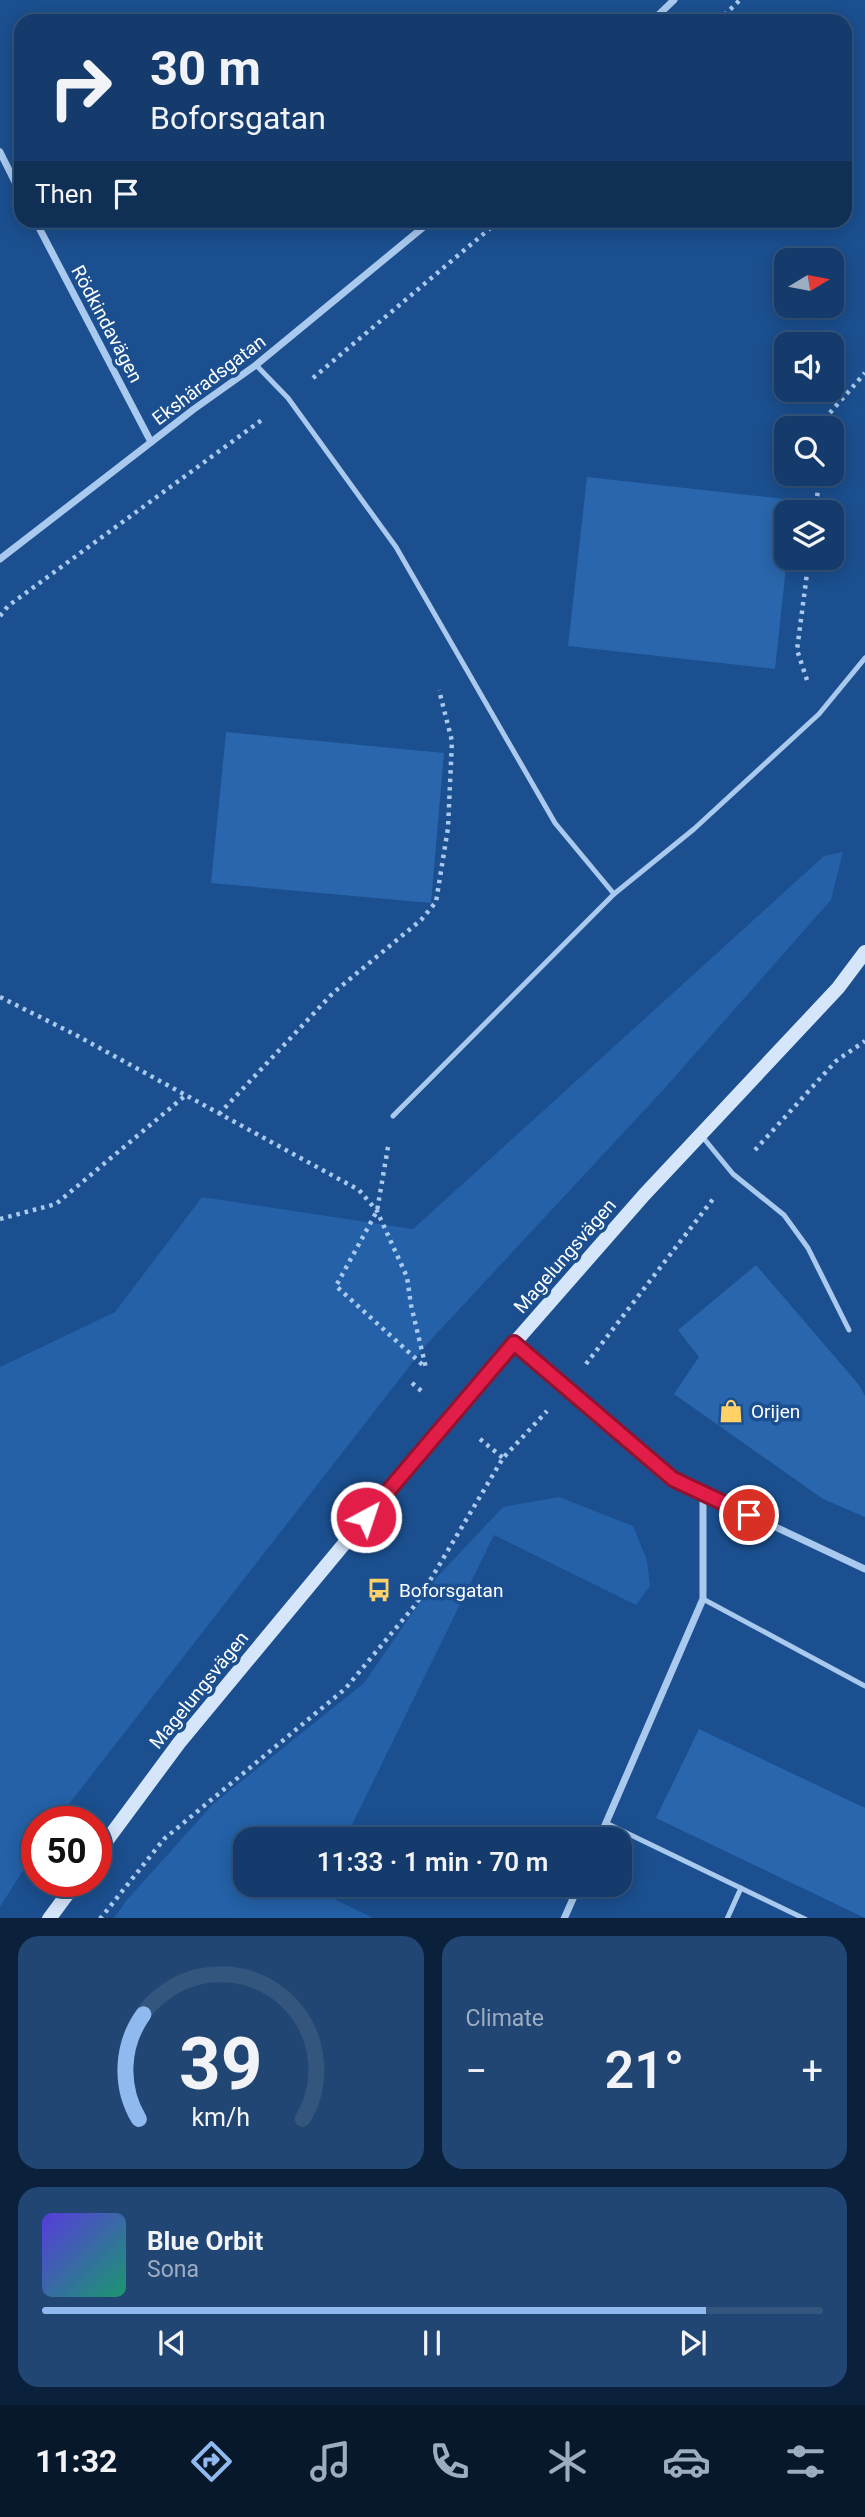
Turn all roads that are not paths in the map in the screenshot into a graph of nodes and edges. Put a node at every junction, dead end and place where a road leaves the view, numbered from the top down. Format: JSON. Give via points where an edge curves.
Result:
{"nodes":[{"id":1,"x":674,"y":0,"type":"edge"},
{"id":2,"x":659,"y":14,"type":"edge"},
{"id":3,"x":0,"y":152,"type":"edge"},
{"id":4,"x":14,"y":180,"type":"edge"},
{"id":5,"x":39,"y":228,"type":"edge"},
{"id":6,"x":422,"y":228,"type":"edge"},
{"id":7,"x":256,"y":365,"type":"junction"},
{"id":8,"x":151,"y":442,"type":"junction"},
{"id":9,"x":0,"y":559,"type":"edge"},
{"id":10,"x":865,"y":658,"type":"edge"},
{"id":11,"x":614,"y":894,"type":"junction"},
{"id":12,"x":865,"y":952,"type":"edge"},
{"id":13,"x":865,"y":970,"type":"edge"},
{"id":14,"x":838,"y":988,"type":"junction"},
{"id":15,"x":393,"y":1116,"type":"road end"},
{"id":16,"x":701,"y":1134,"type":"junction"},
{"id":17,"x":849,"y":1330,"type":"dead end"},
{"id":18,"x":514,"y":1343,"type":"junction"},
{"id":19,"x":703,"y":1493,"type":"junction"},
{"id":20,"x":865,"y":1569,"type":"edge"},
{"id":21,"x":703,"y":1599,"type":"junction"},
{"id":22,"x":865,"y":1686,"type":"edge"},
{"id":23,"x":606,"y":1823,"type":"junction"},
{"id":24,"x":604,"y":1827,"type":"edge"},
{"id":25,"x":112,"y":1833,"type":"edge"},
{"id":26,"x":741,"y":1888,"type":"junction"},
{"id":27,"x":65,"y":1897,"type":"edge"},
{"id":28,"x":574,"y":1897,"type":"edge"},
{"id":29,"x":50,"y":1918,"type":"edge"},
{"id":30,"x":564,"y":1918,"type":"edge"},
{"id":31,"x":727,"y":1918,"type":"edge"},
{"id":32,"x":803,"y":1918,"type":"edge"}],
"edges":[{"from":1,"to":2,"type":"street"},
{"from":3,"to":4,"type":"street"},
{"from":5,"to":8,"type":"street","name":"Rödkindavägen"},
{"from":6,"to":7,"type":"street","name":"Ekshäradsgatan"},
{"from":7,"to":8,"type":"street","name":"Ekshäradsgatan"},
{"from":7,"to":11,"type":"lane","via":[[288,398],[396,547],[555,823]]},
{"from":8,"to":9,"type":"street","name":"Ekshäradsgatan"},
{"from":10,"to":11,"type":"lane","via":[[819,714],[694,829]]},
{"from":11,"to":15,"type":"lane"},
{"from":12,"to":14,"type":"main road","name":"Magelungsvägen"},
{"from":13,"to":14,"type":"main road","name":"Magelungsvägen"},
{"from":14,"to":16,"type":"main road","name":"Magelungsvägen"},
{"from":16,"to":17,"type":"lane","via":[[733,1174],[784,1215],[808,1248]]},
{"from":16,"to":18,"type":"main road","name":"Magelungsvägen"},
{"from":18,"to":19,"type":"street","via":[[673,1479]]},
{"from":18,"to":25,"type":"main road","name":"Magelungsvägen","via":[[179,1743]]},
{"from":19,"to":20,"type":"street"},
{"from":19,"to":21,"type":"street"},
{"from":21,"to":22,"type":"lane"},
{"from":21,"to":23,"type":"street"},
{"from":23,"to":24,"type":"street"},
{"from":23,"to":26,"type":"lane"},
{"from":26,"to":31,"type":"lane"},
{"from":26,"to":32,"type":"lane"},
{"from":27,"to":29,"type":"main road"},
{"from":28,"to":30,"type":"street"}]}
